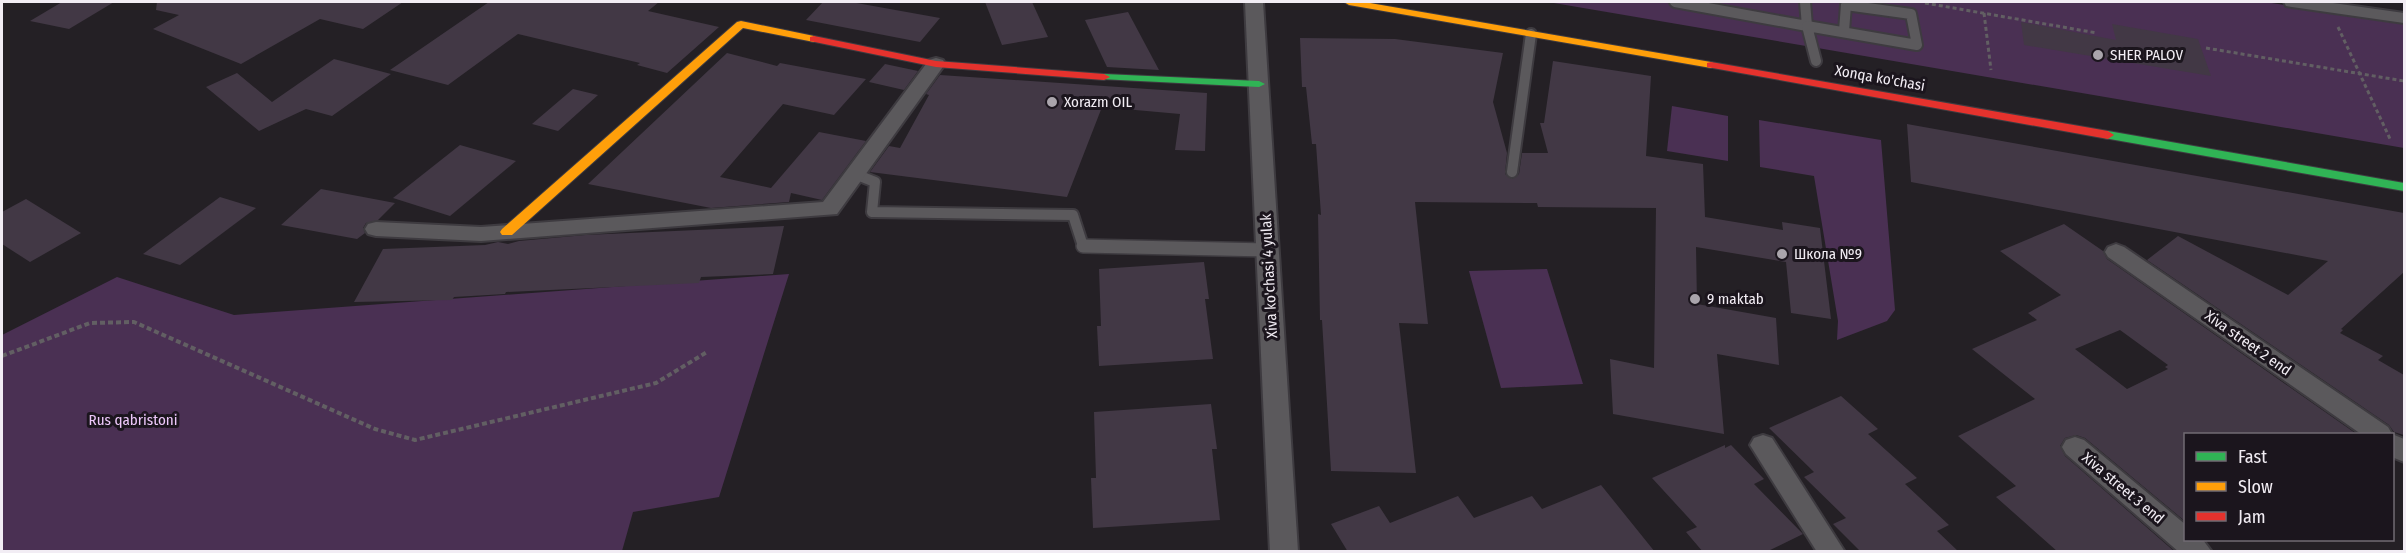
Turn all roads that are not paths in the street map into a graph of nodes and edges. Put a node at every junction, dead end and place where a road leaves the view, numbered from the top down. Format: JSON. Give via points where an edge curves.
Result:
{"nodes":[{"id":1,"x":1254,"y":2,"type":"edge"},
{"id":2,"x":1349,"y":2,"type":"edge"},
{"id":3,"x":1675,"y":2,"type":"edge"},
{"id":4,"x":1805,"y":2,"type":"edge"},
{"id":5,"x":2292,"y":2,"type":"edge"},
{"id":6,"x":2404,"y":18,"type":"edge"},
{"id":7,"x":1807,"y":26,"type":"junction"},
{"id":8,"x":1844,"y":31,"type":"junction"},
{"id":9,"x":1532,"y":34,"type":"junction"},
{"id":10,"x":1816,"y":61,"type":"dead end"},
{"id":11,"x":936,"y":64,"type":"junction"},
{"id":12,"x":1259,"y":84,"type":"junction"},
{"id":13,"x":2302,"y":154,"type":"dead end"},
{"id":14,"x":2309,"y":170,"type":"junction"},
{"id":15,"x":1512,"y":172,"type":"dead end"},
{"id":16,"x":855,"y":174,"type":"junction"},
{"id":17,"x":2404,"y":187,"type":"edge"},
{"id":18,"x":376,"y":228,"type":"dead end"},
{"id":19,"x":507,"y":232,"type":"junction"},
{"id":20,"x":1268,"y":250,"type":"junction"},
{"id":21,"x":2116,"y":252,"type":"dead end"},
{"id":22,"x":2376,"y":433,"type":"edge"},
{"id":23,"x":1763,"y":445,"type":"dead end"},
{"id":24,"x":2075,"y":447,"type":"dead end"},
{"id":25,"x":2184,"y":539,"type":"edge"},
{"id":26,"x":2186,"y":541,"type":"edge"},
{"id":27,"x":1284,"y":552,"type":"edge"},
{"id":28,"x":1832,"y":552,"type":"edge"},
{"id":29,"x":2199,"y":552,"type":"edge"}],
"edges":[{"from":1,"to":12,"type":"street","name":"Xiva ko'chasi 4 yulak"},
{"from":2,"to":9,"type":"main road","name":"Xonqa ko'chasi"},
{"from":3,"to":7,"type":"lane"},
{"from":4,"to":7,"type":"lane"},
{"from":5,"to":6,"type":"street"},
{"from":7,"to":8,"type":"lane"},
{"from":7,"to":10,"type":"lane"},
{"from":8,"to":8,"type":"lane","via":[[1865,35],[1917,45],[1911,14],[1846,5]]},
{"from":9,"to":14,"type":"main road","name":"Xonqa ko'chasi"},
{"from":9,"to":15,"type":"lane"},
{"from":11,"to":12,"type":"main road"},
{"from":11,"to":16,"type":"street"},
{"from":11,"to":19,"type":"main road","via":[[741,24]]},
{"from":12,"to":20,"type":"street","name":"Xiva ko'chasi 4 yulak"},
{"from":13,"to":14,"type":"main road"},
{"from":14,"to":17,"type":"main road","name":"Xonqa ko'chasi"},
{"from":16,"to":19,"type":"street","via":[[829,208]]},
{"from":16,"to":20,"type":"lane","via":[[875,182],[872,212],[1073,214],[1083,246]]},
{"from":18,"to":19,"type":"street"},
{"from":20,"to":27,"type":"street","name":"Xiva ko'chasi 4 yulak"},
{"from":21,"to":22,"type":"street","name":"Xiva street 2 end"},
{"from":23,"to":28,"type":"street"},
{"from":24,"to":25,"type":"street","name":"Xiva street 3 end"},
{"from":26,"to":29,"type":"street","name":"Xiva street 3 end"}]}
